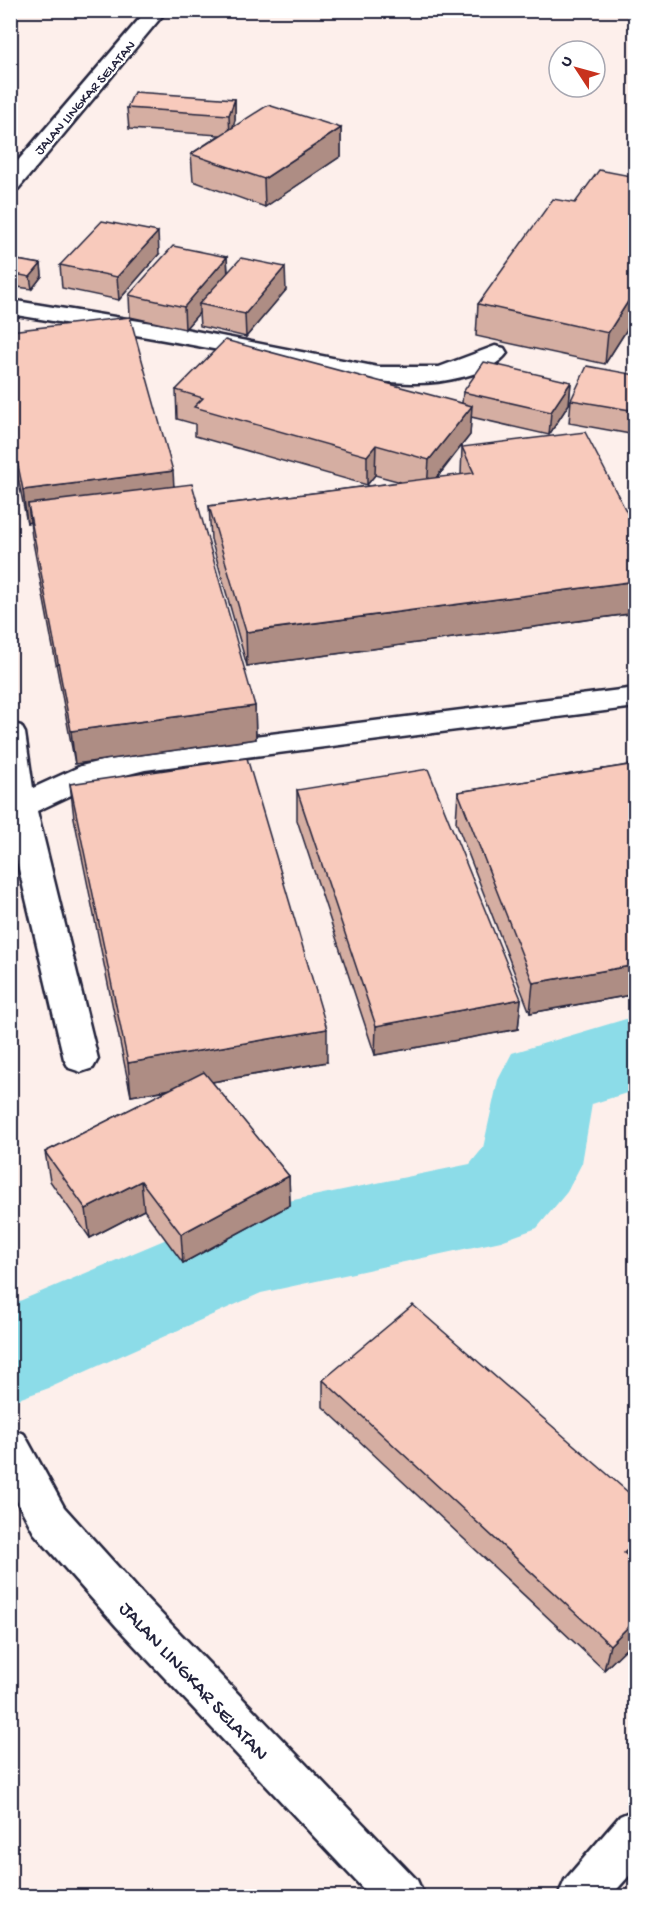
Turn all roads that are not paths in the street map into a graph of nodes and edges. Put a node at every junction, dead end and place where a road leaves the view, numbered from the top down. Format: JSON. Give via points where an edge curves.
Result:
{"nodes":[{"id":1,"x":158,"y":10,"type":"edge"},
{"id":2,"x":15,"y":173,"type":"edge"},
{"id":3,"x":10,"y":307,"type":"edge"},
{"id":4,"x":495,"y":353,"type":"dead end"},
{"id":5,"x":636,"y":697,"type":"edge"},
{"id":6,"x":10,"y":733,"type":"edge"},
{"id":7,"x":15,"y":808,"type":"edge"},
{"id":8,"x":81,"y":1059,"type":"dead end"},
{"id":9,"x":10,"y":1447,"type":"edge"},
{"id":10,"x":636,"y":1832,"type":"edge"},
{"id":11,"x":401,"y":1896,"type":"edge"},
{"id":12,"x":581,"y":1896,"type":"edge"}],
"edges":[{"from":1,"to":2,"type":"main road","name":"JALAN LINGKAR SELATAN"},
{"from":3,"to":4,"type":"main road","via":[[407,377],[470,368]]},
{"from":5,"to":7,"type":"main road","via":[[145,760],[92,773]]},
{"from":6,"to":7,"type":"main road"},
{"from":7,"to":8,"type":"main road"},
{"from":9,"to":11,"type":"main road","name":"JALAN LINGKAR SELATAN","via":[[49,1520]]},
{"from":10,"to":12,"type":"main road"}]}
